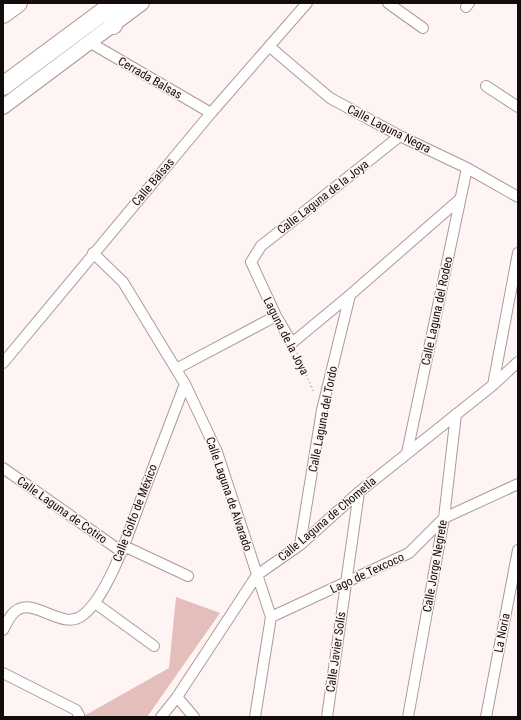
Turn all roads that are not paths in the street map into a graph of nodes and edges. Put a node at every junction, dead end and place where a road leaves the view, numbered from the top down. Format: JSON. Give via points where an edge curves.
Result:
{"nodes":[{"id":1,"x":115,"y":3,"type":"edge"},
{"id":2,"x":121,"y":3,"type":"edge"},
{"id":3,"x":142,"y":3,"type":"edge"},
{"id":4,"x":307,"y":3,"type":"edge"},
{"id":5,"x":388,"y":3,"type":"edge"},
{"id":6,"x":113,"y":25,"type":"junction"},
{"id":7,"x":422,"y":28,"type":"dead end"},
{"id":8,"x":89,"y":42,"type":"junction"},
{"id":9,"x":270,"y":47,"type":"junction"},
{"id":10,"x":3,"y":86,"type":"edge"},
{"id":11,"x":486,"y":86,"type":"dead end"},
{"id":12,"x":3,"y":107,"type":"edge"},
{"id":13,"x":518,"y":107,"type":"edge"},
{"id":14,"x":211,"y":113,"type":"junction"},
{"id":15,"x":400,"y":136,"type":"junction"},
{"id":16,"x":467,"y":168,"type":"junction"},
{"id":17,"x":518,"y":197,"type":"edge"},
{"id":18,"x":460,"y":199,"type":"junction"},
{"id":19,"x":93,"y":253,"type":"junction"},
{"id":20,"x":518,"y":253,"type":"edge"},
{"id":21,"x":251,"y":262,"type":"joint"},
{"id":22,"x":350,"y":295,"type":"junction"},
{"id":23,"x":276,"y":316,"type":"junction"},
{"id":24,"x":518,"y":362,"type":"edge"},
{"id":25,"x":3,"y":363,"type":"edge"},
{"id":26,"x":176,"y":369,"type":"junction"},
{"id":27,"x":184,"y":384,"type":"junction"},
{"id":28,"x":493,"y":385,"type":"junction"},
{"id":29,"x":456,"y":414,"type":"junction"},
{"id":30,"x":407,"y":453,"type":"junction"},
{"id":31,"x":3,"y":468,"type":"edge"},
{"id":32,"x":518,"y":484,"type":"edge"},
{"id":33,"x":359,"y":492,"type":"junction"},
{"id":34,"x":444,"y":518,"type":"junction"},
{"id":35,"x":300,"y":545,"type":"junction"},
{"id":36,"x":123,"y":549,"type":"junction"},
{"id":37,"x":518,"y":550,"type":"edge"},
{"id":38,"x":257,"y":575,"type":"junction"},
{"id":39,"x":188,"y":576,"type":"dead end"},
{"id":40,"x":346,"y":582,"type":"junction"},
{"id":41,"x":95,"y":603,"type":"junction"},
{"id":42,"x":271,"y":617,"type":"junction"},
{"id":43,"x":3,"y":630,"type":"edge"},
{"id":44,"x":154,"y":646,"type":"dead end"},
{"id":45,"x":3,"y":673,"type":"edge"},
{"id":46,"x":177,"y":697,"type":"junction"},
{"id":47,"x":79,"y":716,"type":"edge"},
{"id":48,"x":161,"y":717,"type":"edge"},
{"id":49,"x":194,"y":717,"type":"edge"},
{"id":50,"x":255,"y":717,"type":"edge"},
{"id":51,"x":327,"y":717,"type":"edge"},
{"id":52,"x":408,"y":717,"type":"edge"},
{"id":53,"x":486,"y":717,"type":"edge"}],
"edges":[{"from":1,"to":10,"type":"highway"},
{"from":2,"to":6,"type":"highway"},
{"from":3,"to":6,"type":"main road"},
{"from":4,"to":9,"type":"street","name":"Calle Balsas"},
{"from":5,"to":7,"type":"street"},
{"from":6,"to":8,"type":"main road"},
{"from":8,"to":12,"type":"main road"},
{"from":8,"to":14,"type":"street","name":"Cerrada Balsas"},
{"from":9,"to":14,"type":"street","name":"Calle Balsas"},
{"from":9,"to":15,"type":"street","name":"Calle Laguna Negra","via":[[330,98]]},
{"from":11,"to":13,"type":"street"},
{"from":14,"to":19,"type":"street","name":"Calle Balsas"},
{"from":15,"to":16,"type":"street","name":"Calle Laguna Negra"},
{"from":15,"to":21,"type":"street","name":"Calle Laguna de la Joya","via":[[260,246]]},
{"from":16,"to":17,"type":"street","name":"Calle Laguna Negra"},
{"from":16,"to":18,"type":"street","name":"Calle Laguna del Rodeo"},
{"from":18,"to":22,"type":"street"},
{"from":18,"to":30,"type":"street","name":"Calle Laguna del Rodeo"},
{"from":19,"to":25,"type":"street","name":"Calle Balsas"},
{"from":19,"to":26,"type":"street","name":"Calle Laguna de Alvarado","via":[[123,282]]},
{"from":20,"to":28,"type":"street"},
{"from":21,"to":23,"type":"street","name":"Laguna de la Joya"},
{"from":22,"to":23,"type":"street","name":"Laguna de la Joya","via":[[292,343]]},
{"from":22,"to":35,"type":"street","name":"Calle Laguna del Tordo","via":[[322,410]]},
{"from":23,"to":26,"type":"street"},
{"from":24,"to":28,"type":"street","name":"Calle Laguna de Chometla"},
{"from":26,"to":27,"type":"street","name":"Calle Laguna de Alvarado"},
{"from":27,"to":36,"type":"street","name":"Calle Golfo de México"},
{"from":27,"to":38,"type":"street","name":"Calle Laguna de Alvarado","via":[[217,452]]},
{"from":28,"to":29,"type":"street","name":"Calle Laguna de Chometla"},
{"from":29,"to":30,"type":"street","name":"Calle Laguna de Chometla"},
{"from":29,"to":34,"type":"street","name":"Calle Jorge Negrete"},
{"from":30,"to":33,"type":"street","name":"Calle Laguna de Chometla"},
{"from":31,"to":36,"type":"street","name":"Calle Laguna de Cotiro"},
{"from":32,"to":34,"type":"street","name":"Lago de Texcoco"},
{"from":33,"to":35,"type":"street","name":"Calle Laguna de Chometla"},
{"from":33,"to":40,"type":"street","name":"Calle Javier Solís"},
{"from":34,"to":40,"type":"street","name":"Lago de Texcoco","via":[[409,553]]},
{"from":34,"to":52,"type":"street","name":"Calle Jorge Negrete"},
{"from":35,"to":38,"type":"street","name":"Calle Laguna de Chometla"},
{"from":36,"to":39,"type":"street","name":"Calle Laguna de Cotiro"},
{"from":36,"to":41,"type":"street","name":"Calle Golfo de México"},
{"from":37,"to":53,"type":"street","name":"La Noria"},
{"from":38,"to":42,"type":"street","name":"Calle Laguna de Alvarado"},
{"from":38,"to":46,"type":"street","name":"Calle Laguna de Chometla"},
{"from":40,"to":42,"type":"street","name":"Lago de Texcoco"},
{"from":40,"to":51,"type":"street","name":"Calle Javier Solís"},
{"from":41,"to":43,"type":"street","name":"Calle Golfo de México","via":[[82,616],[73,620],[20,608],[11,616]]},
{"from":41,"to":44,"type":"street"},
{"from":42,"to":50,"type":"street","name":"Calle Laguna de Alvarado"},
{"from":45,"to":47,"type":"street","via":[[76,710]]},
{"from":46,"to":48,"type":"street","name":"Calle Laguna de Chometla"},
{"from":46,"to":49,"type":"street"}]}
